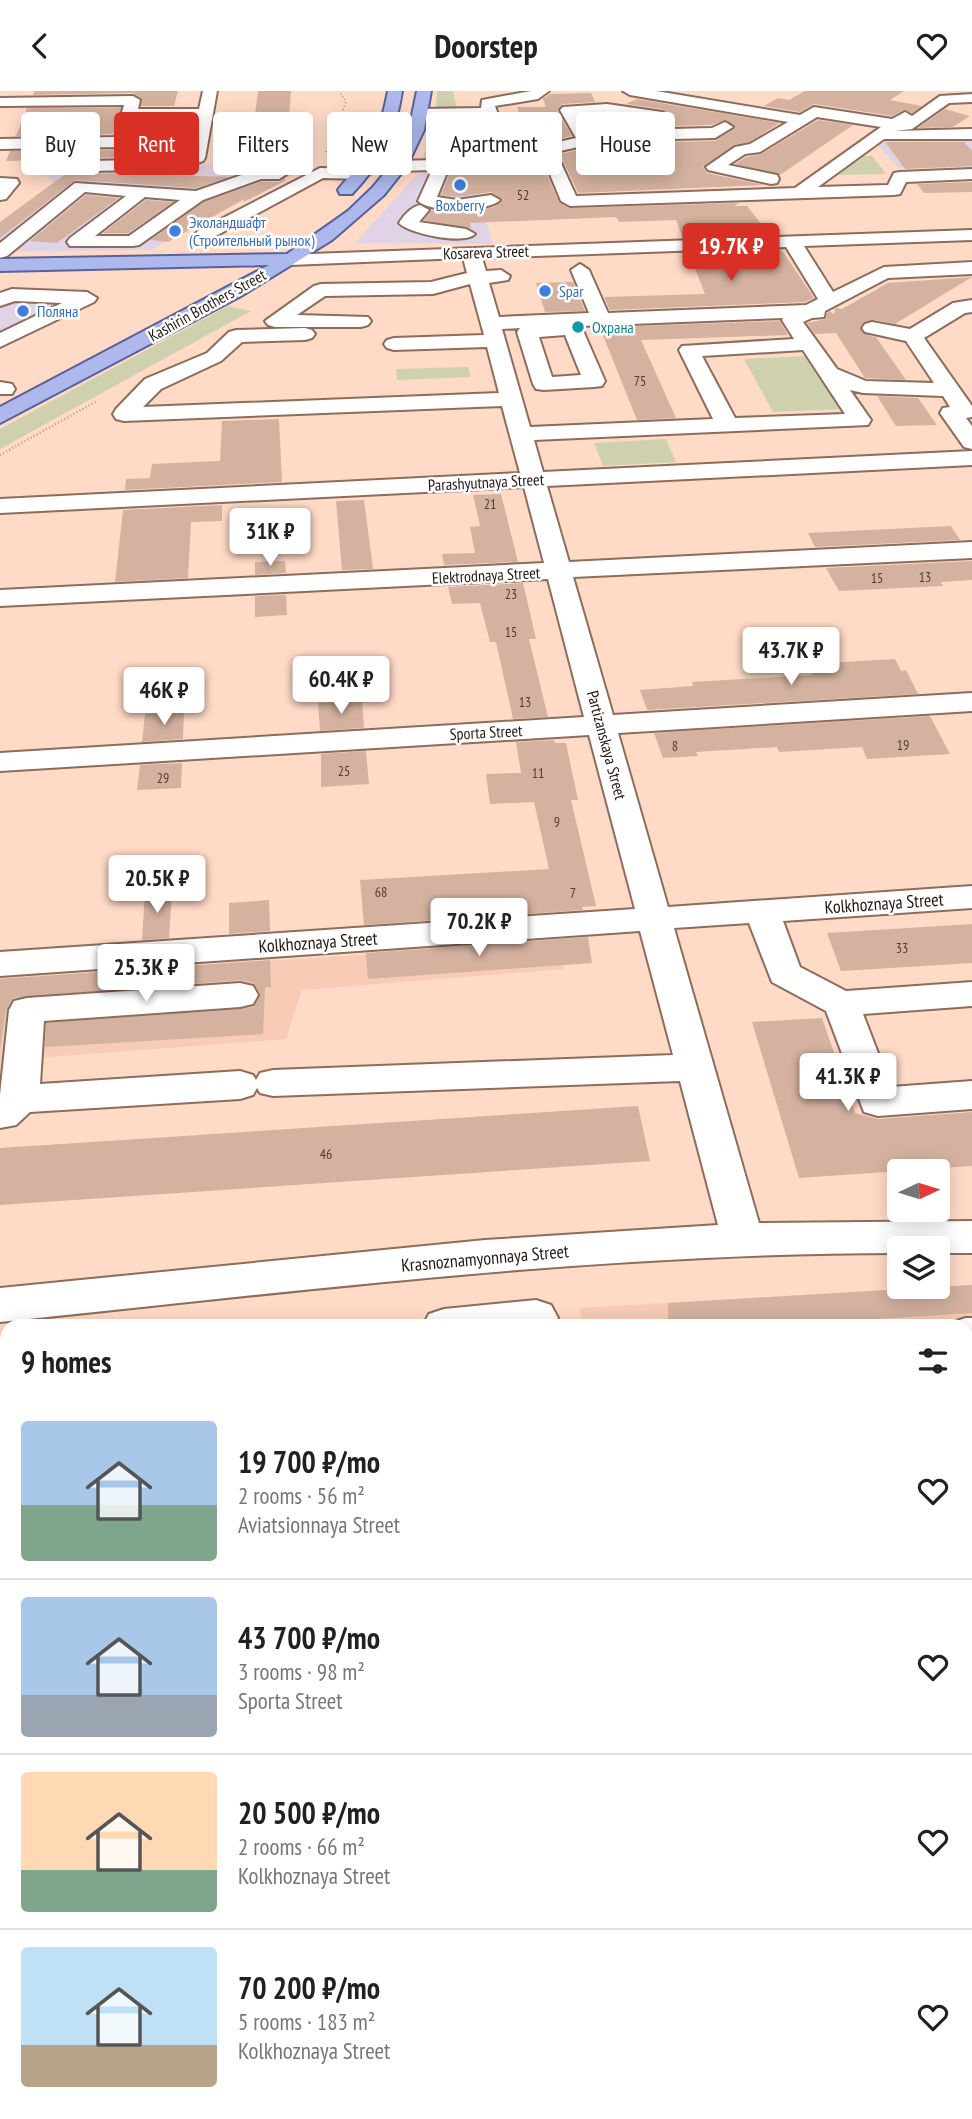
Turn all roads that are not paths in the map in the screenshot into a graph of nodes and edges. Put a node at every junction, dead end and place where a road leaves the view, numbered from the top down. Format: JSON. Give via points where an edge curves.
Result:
{"nodes":[{"id":1,"x":209,"y":91,"type":"edge"},
{"id":2,"x":394,"y":91,"type":"edge"},
{"id":3,"x":424,"y":91,"type":"edge"},
{"id":4,"x":542,"y":91,"type":"edge"},
{"id":5,"x":630,"y":91,"type":"edge"},
{"id":6,"x":683,"y":91,"type":"edge"},
{"id":7,"x":940,"y":91,"type":"edge"},
{"id":8,"x":651,"y":92,"type":"edge"},
{"id":9,"x":706,"y":93,"type":"dead end"},
{"id":10,"x":972,"y":97,"type":"edge"},
{"id":11,"x":837,"y":98,"type":"dead end"},
{"id":12,"x":0,"y":102,"type":"edge"},
{"id":13,"x":747,"y":111,"type":"junction"},
{"id":14,"x":130,"y":112,"type":"edge"},
{"id":15,"x":391,"y":112,"type":"edge"},
{"id":16,"x":627,"y":112,"type":"edge"},
{"id":17,"x":199,"y":113,"type":"edge"},
{"id":18,"x":206,"y":113,"type":"junction"},
{"id":19,"x":421,"y":114,"type":"junction"},
{"id":20,"x":809,"y":116,"type":"junction"},
{"id":21,"x":576,"y":119,"type":"edge"},
{"id":22,"x":675,"y":119,"type":"edge"},
{"id":23,"x":895,"y":125,"type":"junction"},
{"id":24,"x":738,"y":129,"type":"junction"},
{"id":25,"x":972,"y":134,"type":"edge"},
{"id":26,"x":675,"y":135,"type":"edge"},
{"id":27,"x":778,"y":135,"type":"junction"},
{"id":28,"x":872,"y":139,"type":"junction"},
{"id":29,"x":114,"y":142,"type":"edge"},
{"id":30,"x":0,"y":144,"type":"edge"},
{"id":31,"x":412,"y":145,"type":"edge"},
{"id":32,"x":100,"y":165,"type":"edge"},
{"id":33,"x":892,"y":168,"type":"junction"},
{"id":34,"x":327,"y":173,"type":"edge"},
{"id":35,"x":972,"y":174,"type":"edge"},
{"id":36,"x":255,"y":175,"type":"edge"},
{"id":37,"x":361,"y":175,"type":"edge"},
{"id":38,"x":390,"y":175,"type":"edge"},
{"id":39,"x":438,"y":175,"type":"edge"},
{"id":40,"x":468,"y":175,"type":"edge"},
{"id":41,"x":509,"y":175,"type":"edge"},
{"id":42,"x":559,"y":175,"type":"edge"},
{"id":43,"x":486,"y":182,"type":"junction"},
{"id":44,"x":0,"y":183,"type":"edge"},
{"id":45,"x":804,"y":189,"type":"junction"},
{"id":46,"x":141,"y":192,"type":"junction"},
{"id":47,"x":0,"y":195,"type":"edge"},
{"id":48,"x":197,"y":196,"type":"junction"},
{"id":49,"x":331,"y":203,"type":"dead end"},
{"id":50,"x":420,"y":210,"type":"dead end"},
{"id":51,"x":497,"y":219,"type":"dead end"},
{"id":52,"x":483,"y":233,"type":"dead end"},
{"id":53,"x":451,"y":234,"type":"junction"},
{"id":54,"x":204,"y":235,"type":"dead end"},
{"id":55,"x":972,"y":235,"type":"edge"},
{"id":56,"x":925,"y":237,"type":"junction"},
{"id":57,"x":792,"y":241,"type":"junction"},
{"id":58,"x":670,"y":246,"type":"junction"},
{"id":59,"x":557,"y":250,"type":"junction"},
{"id":60,"x":283,"y":251,"type":"junction"},
{"id":61,"x":0,"y":252,"type":"edge"},
{"id":62,"x":248,"y":261,"type":"junction"},
{"id":63,"x":0,"y":265,"type":"edge"},
{"id":64,"x":642,"y":268,"type":"dead end"},
{"id":65,"x":972,"y":268,"type":"edge"},
{"id":66,"x":605,"y":269,"type":"dead end"},
{"id":67,"x":949,"y":269,"type":"junction"},
{"id":68,"x":580,"y":270,"type":"junction"},
{"id":69,"x":346,"y":275,"type":"dead end"},
{"id":70,"x":215,"y":279,"type":"dead end"},
{"id":71,"x":486,"y":290,"type":"junction"},
{"id":72,"x":4,"y":294,"type":"edge"},
{"id":73,"x":972,"y":306,"type":"edge"},
{"id":74,"x":831,"y":309,"type":"junction"},
{"id":75,"x":810,"y":311,"type":"junction"},
{"id":76,"x":601,"y":319,"type":"junction"},
{"id":77,"x":533,"y":322,"type":"junction"},
{"id":78,"x":0,"y":323,"type":"edge"},
{"id":79,"x":872,"y":328,"type":"tunnel mouth"},
{"id":80,"x":22,"y":330,"type":"junction"},
{"id":81,"x":321,"y":334,"type":"dead end"},
{"id":82,"x":913,"y":336,"type":"junction"},
{"id":83,"x":0,"y":341,"type":"edge"},
{"id":84,"x":394,"y":344,"type":"dead end"},
{"id":85,"x":808,"y":344,"type":"junction"},
{"id":86,"x":829,"y":374,"type":"junction"},
{"id":87,"x":950,"y":390,"type":"junction"},
{"id":88,"x":511,"y":399,"type":"junction"},
{"id":89,"x":969,"y":411,"type":"edge"},
{"id":90,"x":0,"y":415,"type":"edge"},
{"id":91,"x":727,"y":425,"type":"junction"},
{"id":92,"x":521,"y":434,"type":"junction"},
{"id":93,"x":972,"y":442,"type":"edge"},
{"id":94,"x":963,"y":458,"type":"edge"},
{"id":95,"x":533,"y":480,"type":"junction"},
{"id":96,"x":859,"y":481,"type":"dead end"},
{"id":97,"x":0,"y":506,"type":"edge"},
{"id":98,"x":972,"y":550,"type":"edge"},
{"id":99,"x":559,"y":572,"type":"junction"},
{"id":100,"x":0,"y":598,"type":"edge"},
{"id":101,"x":972,"y":702,"type":"edge"},
{"id":102,"x":601,"y":725,"type":"junction"},
{"id":103,"x":0,"y":762,"type":"edge"},
{"id":104,"x":972,"y":897,"type":"edge"},
{"id":105,"x":762,"y":911,"type":"junction"},
{"id":106,"x":654,"y":919,"type":"junction"},
{"id":107,"x":0,"y":964,"type":"edge"},
{"id":108,"x":240,"y":995,"type":"dead end"},
{"id":109,"x":972,"y":995,"type":"edge"},
{"id":110,"x":841,"y":1004,"type":"junction"},
{"id":111,"x":695,"y":1067,"type":"junction"},
{"id":112,"x":972,"y":1095,"type":"edge"},
{"id":113,"x":10,"y":1108,"type":"edge"},
{"id":114,"x":972,"y":1237,"type":"edge"},
{"id":115,"x":742,"y":1238,"type":"junction"},
{"id":116,"x":0,"y":1305,"type":"edge"},
{"id":117,"x":536,"y":1318,"type":"dead end"},
{"id":118,"x":526,"y":1319,"type":"edge"}],
"edges":[{"from":1,"to":18,"type":"street"},
{"from":2,"to":15,"type":"main road"},
{"from":3,"to":19,"type":"main road","name":"Kashirin Brothers Street"},
{"from":4,"to":19,"type":"street","via":[[487,103],[492,119]]},
{"from":5,"to":8,"type":"street"},
{"from":6,"to":8,"type":"street"},
{"from":7,"to":23,"type":"street"},
{"from":8,"to":13,"type":"street"},
{"from":9,"to":13,"type":"street","via":[[768,99]]},
{"from":10,"to":23,"type":"street","via":[[945,99],[907,126]]},
{"from":11,"to":20,"type":"street"},
{"from":12,"to":14,"type":"street","via":[[133,100]]},
{"from":13,"to":20,"type":"street"},
{"from":16,"to":21,"type":"street","via":[[568,110]]},
{"from":17,"to":18,"type":"street"},
{"from":18,"to":32,"type":"street","via":[[197,158],[180,164]]},
{"from":19,"to":31,"type":"main road","name":"Kashirin Brothers Street"},
{"from":20,"to":23,"type":"street"},
{"from":20,"to":27,"type":"street"},
{"from":22,"to":24,"type":"street"},
{"from":23,"to":28,"type":"street"},
{"from":24,"to":26,"type":"street"},
{"from":24,"to":27,"type":"street"},
{"from":25,"to":28,"type":"street"},
{"from":27,"to":45,"type":"street","via":[[714,167]]},
{"from":28,"to":33,"type":"street"},
{"from":28,"to":45,"type":"street"},
{"from":29,"to":30,"type":"street"},
{"from":33,"to":35,"type":"street"},
{"from":33,"to":45,"type":"street","via":[[894,190]]},
{"from":34,"to":54,"type":"street"},
{"from":36,"to":48,"type":"street"},
{"from":37,"to":49,"type":"main road"},
{"from":38,"to":60,"type":"main road","name":"Kashirin Brothers Street","via":[[353,214]]},
{"from":39,"to":43,"type":"street","via":[[427,201],[457,205]]},
{"from":40,"to":43,"type":"street"},
{"from":41,"to":43,"type":"street"},
{"from":42,"to":45,"type":"street","via":[[570,201]]},
{"from":43,"to":51,"type":"street"},
{"from":44,"to":47,"type":"street","via":[[11,183]]},
{"from":46,"to":48,"type":"street"},
{"from":46,"to":48,"type":"street","via":[[76,242],[133,241]]},
{"from":46,"to":61,"type":"street","via":[[81,187]]},
{"from":50,"to":53,"type":"street","via":[[408,223]]},
{"from":52,"to":53,"type":"street"},
{"from":53,"to":71,"type":"street"},
{"from":55,"to":56,"type":"street","name":"Kosareva Street"},
{"from":56,"to":57,"type":"street","name":"Kosareva Street"},
{"from":56,"to":67,"type":"street"},
{"from":57,"to":58,"type":"street","name":"Kosareva Street"},
{"from":57,"to":74,"type":"street"},
{"from":58,"to":59,"type":"street","name":"Kosareva Street"},
{"from":58,"to":64,"type":"street"},
{"from":59,"to":68,"type":"street","via":[[564,271]]},
{"from":59,"to":71,"type":"street","name":"Kosareva Street"},
{"from":60,"to":62,"type":"main road","name":"Kashirin Brothers Street"},
{"from":60,"to":71,"type":"street","name":"Kosareva Street"},
{"from":60,"to":90,"type":"main road","name":"Kashirin Brothers Street","via":[[228,295]]},
{"from":62,"to":63,"type":"main road"},
{"from":62,"to":70,"type":"main road","name":"Kashirin Brothers Street"},
{"from":65,"to":67,"type":"street"},
{"from":66,"to":68,"type":"street"},
{"from":67,"to":74,"type":"street","via":[[884,273]]},
{"from":68,"to":76,"type":"street"},
{"from":69,"to":71,"type":"street","via":[[436,272]]},
{"from":71,"to":71,"type":"street","via":[[366,310],[294,307],[321,290]]},
{"from":71,"to":77,"type":"street"},
{"from":71,"to":77,"type":"street"},
{"from":71,"to":84,"type":"street"},
{"from":71,"to":88,"type":"street","name":"Partizanskaya Street"},
{"from":72,"to":80,"type":"street","via":[[87,298]]},
{"from":73,"to":82,"type":"street","via":[[960,307]]},
{"from":74,"to":75,"type":"street"},
{"from":75,"to":76,"type":"street"},
{"from":75,"to":85,"type":"street","via":[[792,320]]},
{"from":76,"to":77,"type":"street","via":[[571,325]]},
{"from":78,"to":80,"type":"street"},
{"from":79,"to":82,"type":"street"},
{"from":80,"to":83,"type":"street"},
{"from":81,"to":88,"type":"street","via":[[236,336],[214,356],[153,384],[124,414]]},
{"from":82,"to":87,"type":"street"},
{"from":85,"to":86,"type":"street"},
{"from":85,"to":91,"type":"street","via":[[689,349]]},
{"from":86,"to":87,"type":"street","via":[[863,387]]},
{"from":86,"to":91,"type":"street","via":[[860,420]]},
{"from":87,"to":89,"type":"street"},
{"from":88,"to":92,"type":"street","name":"Partizanskaya Street"},
{"from":89,"to":93,"type":"street","via":[[951,413]]},
{"from":91,"to":92,"type":"street","via":[[580,421]]},
{"from":92,"to":95,"type":"street","name":"Partizanskaya Street"},
{"from":94,"to":95,"type":"street","name":"Parashyutnaya Street"},
{"from":94,"to":96,"type":"street","via":[[965,477]]},
{"from":95,"to":97,"type":"street","name":"Parashyutnaya Street"},
{"from":95,"to":99,"type":"street","name":"Partizanskaya Street"},
{"from":98,"to":99,"type":"street","name":"Elektrodnaya Street"},
{"from":99,"to":100,"type":"street","name":"Elektrodnaya Street"},
{"from":99,"to":102,"type":"street","name":"Partizanskaya Street"},
{"from":101,"to":102,"type":"street","name":"Sporta Street"},
{"from":102,"to":103,"type":"street","name":"Sporta Street"},
{"from":102,"to":106,"type":"street","name":"Partizanskaya Street"},
{"from":104,"to":105,"type":"street","name":"Kolkhoznaya Street"},
{"from":105,"to":106,"type":"street","name":"Kolkhoznaya Street"},
{"from":105,"to":110,"type":"street","via":[[785,974]]},
{"from":106,"to":107,"type":"street","name":"Kolkhoznaya Street"},
{"from":106,"to":111,"type":"street","name":"Partizanskaya Street"},
{"from":108,"to":113,"type":"street","via":[[27,1010]]},
{"from":109,"to":110,"type":"street"},
{"from":110,"to":112,"type":"street","via":[[878,1102]]},
{"from":111,"to":113,"type":"street","via":[[257,1084]]},
{"from":111,"to":115,"type":"street","name":"Partizanskaya Street"},
{"from":114,"to":115,"type":"street","name":"Krasnoznamyonnaya Street"},
{"from":115,"to":116,"type":"street","name":"Krasnoznamyonnaya Street","via":[[423,1262]]},
{"from":117,"to":118,"type":"street"}]}
